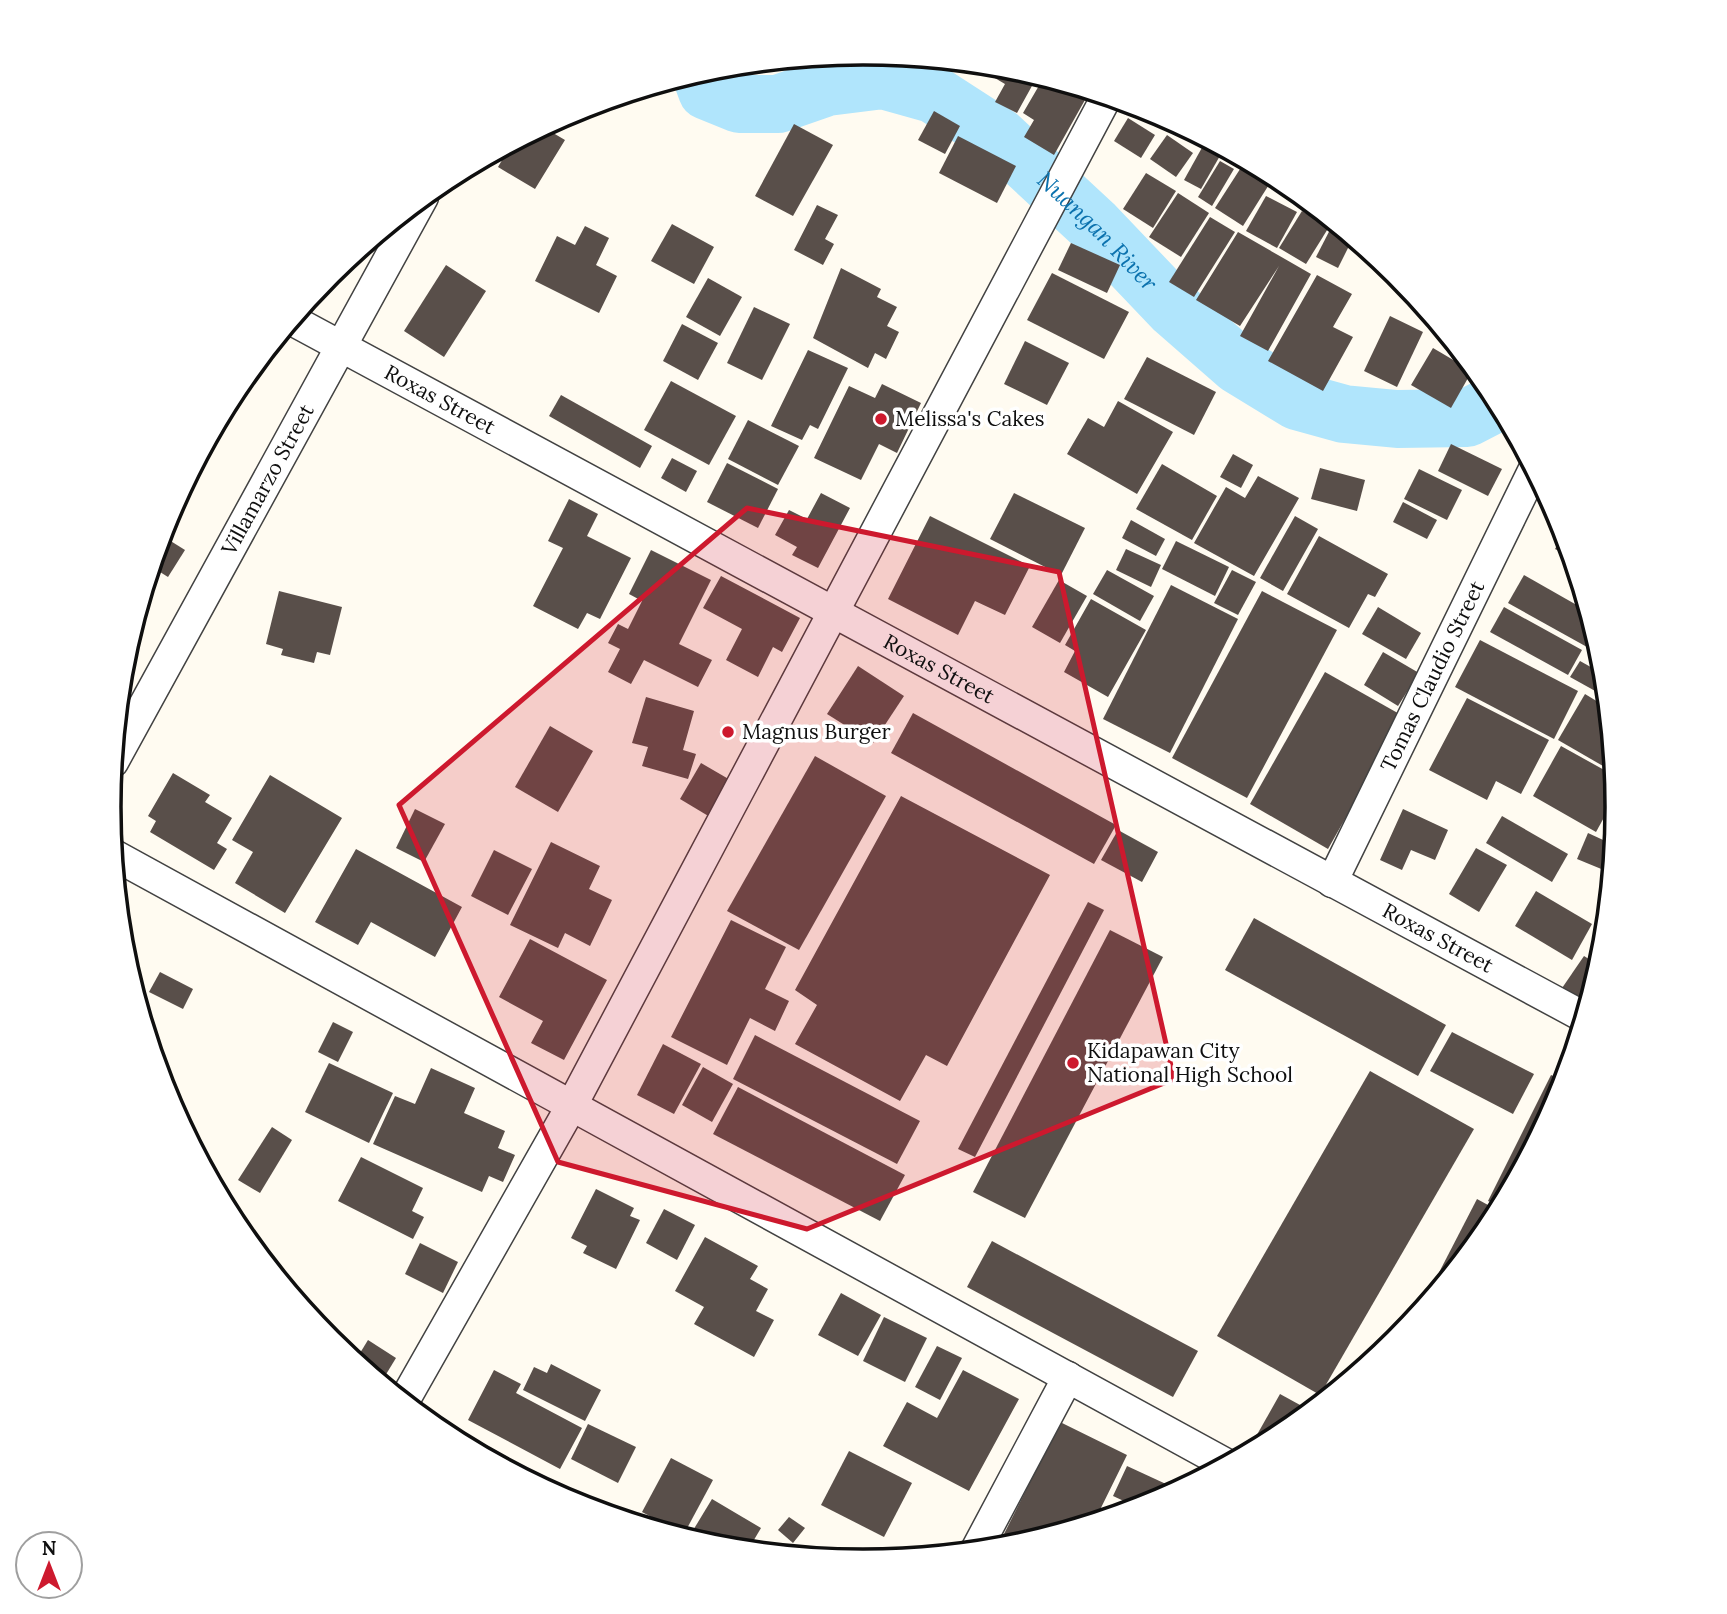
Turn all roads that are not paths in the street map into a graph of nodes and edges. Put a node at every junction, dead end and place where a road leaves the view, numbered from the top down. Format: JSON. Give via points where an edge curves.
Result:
{"nodes":[{"id":1,"x":1103,"y":104,"type":"edge"},
{"id":2,"x":411,"y":219,"type":"edge"},
{"id":3,"x":300,"y":324,"type":"edge"},
{"id":4,"x":341,"y":346,"type":"junction"},
{"id":5,"x":1529,"y":479,"type":"edge"},
{"id":6,"x":834,"y":612,"type":"junction"},
{"id":7,"x":125,"y":740,"type":"edge"},
{"id":8,"x":123,"y":860,"type":"edge"},
{"id":9,"x":1332,"y":882,"type":"junction"},
{"id":10,"x":1576,"y":1013,"type":"edge"},
{"id":11,"x":572,"y":1105,"type":"junction"},
{"id":12,"x":1068,"y":1377,"type":"junction"},
{"id":13,"x":408,"y":1393,"type":"edge"},
{"id":14,"x":1218,"y":1459,"type":"edge"},
{"id":15,"x":982,"y":1539,"type":"edge"}],
"edges":[{"from":1,"to":6,"type":"street"},
{"from":2,"to":4,"type":"street","name":"Villamarzo Street"},
{"from":3,"to":4,"type":"street","name":"Roxas Street"},
{"from":4,"to":6,"type":"street","name":"Roxas Street"},
{"from":4,"to":7,"type":"street","name":"Villamarzo Street"},
{"from":5,"to":9,"type":"street","name":"Tomas Claudio Street"},
{"from":6,"to":9,"type":"street","name":"Roxas Street"},
{"from":6,"to":11,"type":"street"},
{"from":8,"to":11,"type":"street"},
{"from":9,"to":10,"type":"street","name":"Roxas Street"},
{"from":11,"to":12,"type":"street"},
{"from":11,"to":13,"type":"street"},
{"from":12,"to":14,"type":"street"},
{"from":12,"to":15,"type":"street"}]}
